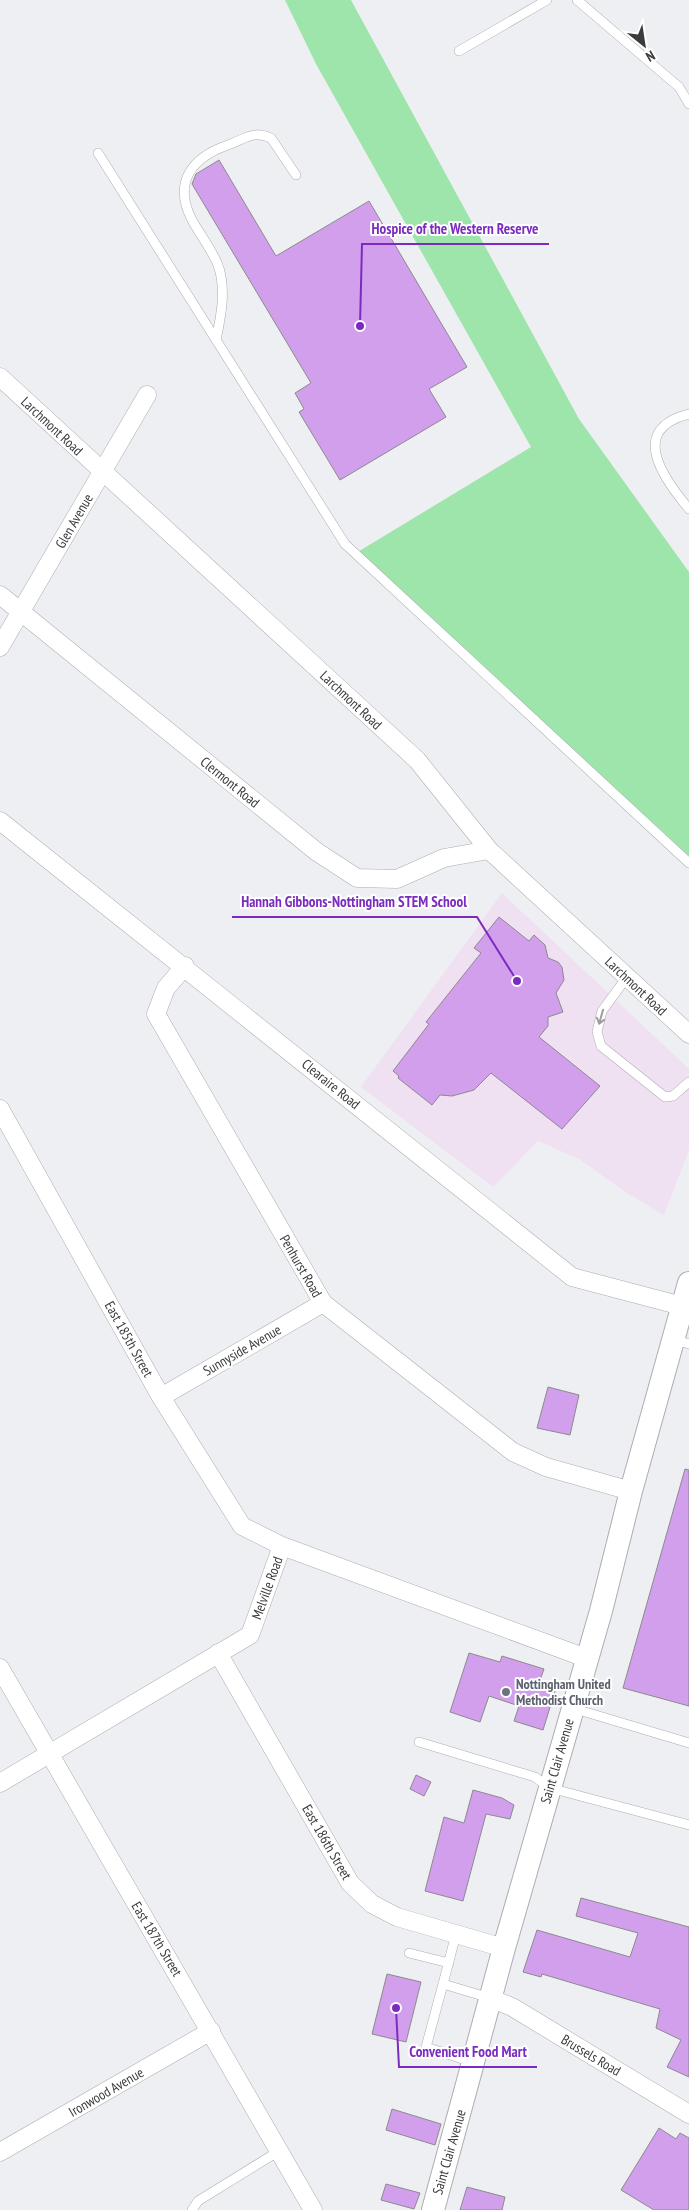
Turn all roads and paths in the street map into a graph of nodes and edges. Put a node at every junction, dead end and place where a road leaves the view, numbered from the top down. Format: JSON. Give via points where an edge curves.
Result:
{"nodes":[{"id":1,"x":547,"y":0,"type":"edge"},
{"id":2,"x":577,"y":0,"type":"edge"},
{"id":3,"x":459,"y":51,"type":"dead end"},
{"id":4,"x":689,"y":104,"type":"edge"},
{"id":5,"x":98,"y":153,"type":"dead end"},
{"id":6,"x":296,"y":174,"type":"dead end"},
{"id":7,"x":216,"y":340,"type":"junction"},
{"id":8,"x":0,"y":378,"type":"edge"},
{"id":9,"x":147,"y":395,"type":"dead end"},
{"id":10,"x":689,"y":414,"type":"edge"},
{"id":11,"x":103,"y":472,"type":"junction"},
{"id":12,"x":689,"y":509,"type":"edge"},
{"id":13,"x":0,"y":595,"type":"edge"},
{"id":14,"x":22,"y":612,"type":"junction"},
{"id":15,"x":0,"y":647,"type":"edge"},
{"id":16,"x":0,"y":821,"type":"edge"},
{"id":17,"x":489,"y":850,"type":"junction"},
{"id":18,"x":689,"y":863,"type":"edge"},
{"id":19,"x":185,"y":966,"type":"junction"},
{"id":20,"x":627,"y":977,"type":"junction"},
{"id":21,"x":689,"y":1034,"type":"edge"},
{"id":22,"x":689,"y":1082,"type":"edge"},
{"id":23,"x":2,"y":1118,"type":"edge"},
{"id":24,"x":689,"y":1283,"type":"edge"},
{"id":25,"x":323,"y":1303,"type":"junction"},
{"id":26,"x":682,"y":1306,"type":"junction"},
{"id":27,"x":681,"y":1341,"type":"edge"},
{"id":28,"x":161,"y":1397,"type":"junction"},
{"id":29,"x":631,"y":1491,"type":"junction"},
{"id":30,"x":282,"y":1546,"type":"junction"},
{"id":31,"x":218,"y":1653,"type":"junction"},
{"id":32,"x":586,"y":1658,"type":"junction"},
{"id":33,"x":0,"y":1668,"type":"edge"},
{"id":34,"x":572,"y":1708,"type":"junction"},
{"id":35,"x":419,"y":1742,"type":"dead end"},
{"id":36,"x":689,"y":1743,"type":"edge"},
{"id":37,"x":48,"y":1754,"type":"junction"},
{"id":38,"x":0,"y":1782,"type":"edge"},
{"id":39,"x":550,"y":1788,"type":"junction"},
{"id":40,"x":689,"y":1825,"type":"edge"},
{"id":41,"x":456,"y":1934,"type":"junction"},
{"id":42,"x":504,"y":1948,"type":"junction"},
{"id":43,"x":409,"y":1954,"type":"dead end"},
{"id":44,"x":449,"y":1963,"type":"junction"},
{"id":45,"x":443,"y":1984,"type":"junction"},
{"id":46,"x":492,"y":1999,"type":"junction"},
{"id":47,"x":211,"y":2031,"type":"junction"},
{"id":48,"x":474,"y":2062,"type":"junction"},
{"id":49,"x":689,"y":2114,"type":"edge"},
{"id":50,"x":2,"y":2147,"type":"edge"},
{"id":51,"x":279,"y":2151,"type":"junction"},
{"id":52,"x":192,"y":2210,"type":"edge"},
{"id":53,"x":313,"y":2210,"type":"edge"},
{"id":54,"x":433,"y":2210,"type":"edge"}],
"edges":[{"from":1,"to":3,"type":"lane"},
{"from":2,"to":4,"type":"lane","via":[[679,87]]},
{"from":5,"to":7,"type":"lane"},
{"from":6,"to":7,"type":"lane","via":[[271,138],[254,134],[206,154],[187,175],[185,203],[218,266],[223,291]]},
{"from":7,"to":18,"type":"lane","via":[[345,544]]},
{"from":8,"to":11,"type":"street","name":"Larchmont Road"},
{"from":9,"to":11,"type":"street","name":"Glen Avenue"},
{"from":10,"to":12,"type":"lane","via":[[664,423],[655,436],[654,446],[660,468]]},
{"from":11,"to":14,"type":"street","name":"Glen Avenue"},
{"from":11,"to":17,"type":"street","name":"Larchmont Road","via":[[417,760]]},
{"from":13,"to":14,"type":"street","name":"Clermont Road"},
{"from":14,"to":15,"type":"street","name":"Glen Avenue"},
{"from":14,"to":17,"type":"street","name":"Clermont Road","via":[[317,852],[357,878],[397,879],[444,858]]},
{"from":16,"to":19,"type":"street","name":"Clearaire Road"},
{"from":17,"to":20,"type":"street","name":"Larchmont Road"},
{"from":19,"to":25,"type":"street","name":"Penhurst Road","via":[[166,988],[156,1014]]},
{"from":19,"to":26,"type":"street","name":"Clearaire Road","via":[[572,1277]]},
{"from":20,"to":21,"type":"street","name":"Larchmont Road"},
{"from":20,"to":22,"type":"lane","one_way":true,"via":[[602,1011],[597,1032],[601,1046],[665,1097],[674,1096]]},
{"from":23,"to":28,"type":"street","name":"East 185th Street"},
{"from":24,"to":26,"type":"street","name":"Saint Clair Avenue"},
{"from":25,"to":28,"type":"street","name":"Sunnyside Avenue"},
{"from":25,"to":29,"type":"street","name":"Penhurst Road","via":[[513,1452],[546,1466]]},
{"from":26,"to":27,"type":"street","name":"Saint Clair Avenue"},
{"from":27,"to":29,"type":"street","name":"Saint Clair Avenue"},
{"from":28,"to":30,"type":"street","name":"East 185th Street","via":[[242,1526]]},
{"from":29,"to":32,"type":"street","name":"Saint Clair Avenue"},
{"from":30,"to":31,"type":"street","name":"Melville Road","via":[[250,1635]]},
{"from":30,"to":32,"type":"street","name":"Melville Road"},
{"from":31,"to":37,"type":"street","name":"Melville Road"},
{"from":31,"to":41,"type":"street","name":"East 186th Street","via":[[350,1883],[372,1904],[398,1917]]},
{"from":32,"to":34,"type":"street","name":"Saint Clair Avenue"},
{"from":33,"to":37,"type":"street","name":"East 187th Street"},
{"from":34,"to":36,"type":"lane"},
{"from":34,"to":39,"type":"street","name":"Saint Clair Avenue"},
{"from":35,"to":39,"type":"lane","via":[[535,1777]]},
{"from":37,"to":38,"type":"street","name":"Melville Road"},
{"from":37,"to":47,"type":"street","name":"East 187th Street"},
{"from":39,"to":40,"type":"lane"},
{"from":39,"to":42,"type":"street","name":"Saint Clair Avenue"},
{"from":41,"to":42,"type":"street","name":"East 186th Street"},
{"from":41,"to":44,"type":"lane"},
{"from":42,"to":46,"type":"street","name":"Saint Clair Avenue"},
{"from":43,"to":44,"type":"lane"},
{"from":44,"to":45,"type":"lane"},
{"from":45,"to":46,"type":"lane"},
{"from":45,"to":48,"type":"lane","via":[[426,2047]]},
{"from":46,"to":48,"type":"street","name":"Saint Clair Avenue"},
{"from":46,"to":49,"type":"street","name":"Brussels Road","via":[[512,2007]]},
{"from":47,"to":50,"type":"street","name":"Ironwood Avenue"},
{"from":47,"to":51,"type":"street","name":"East 187th Street"},
{"from":48,"to":54,"type":"street","name":"Saint Clair Avenue"},
{"from":51,"to":52,"type":"lane","via":[[198,2200]]},
{"from":51,"to":53,"type":"street","name":"East 187th Street"}]}
